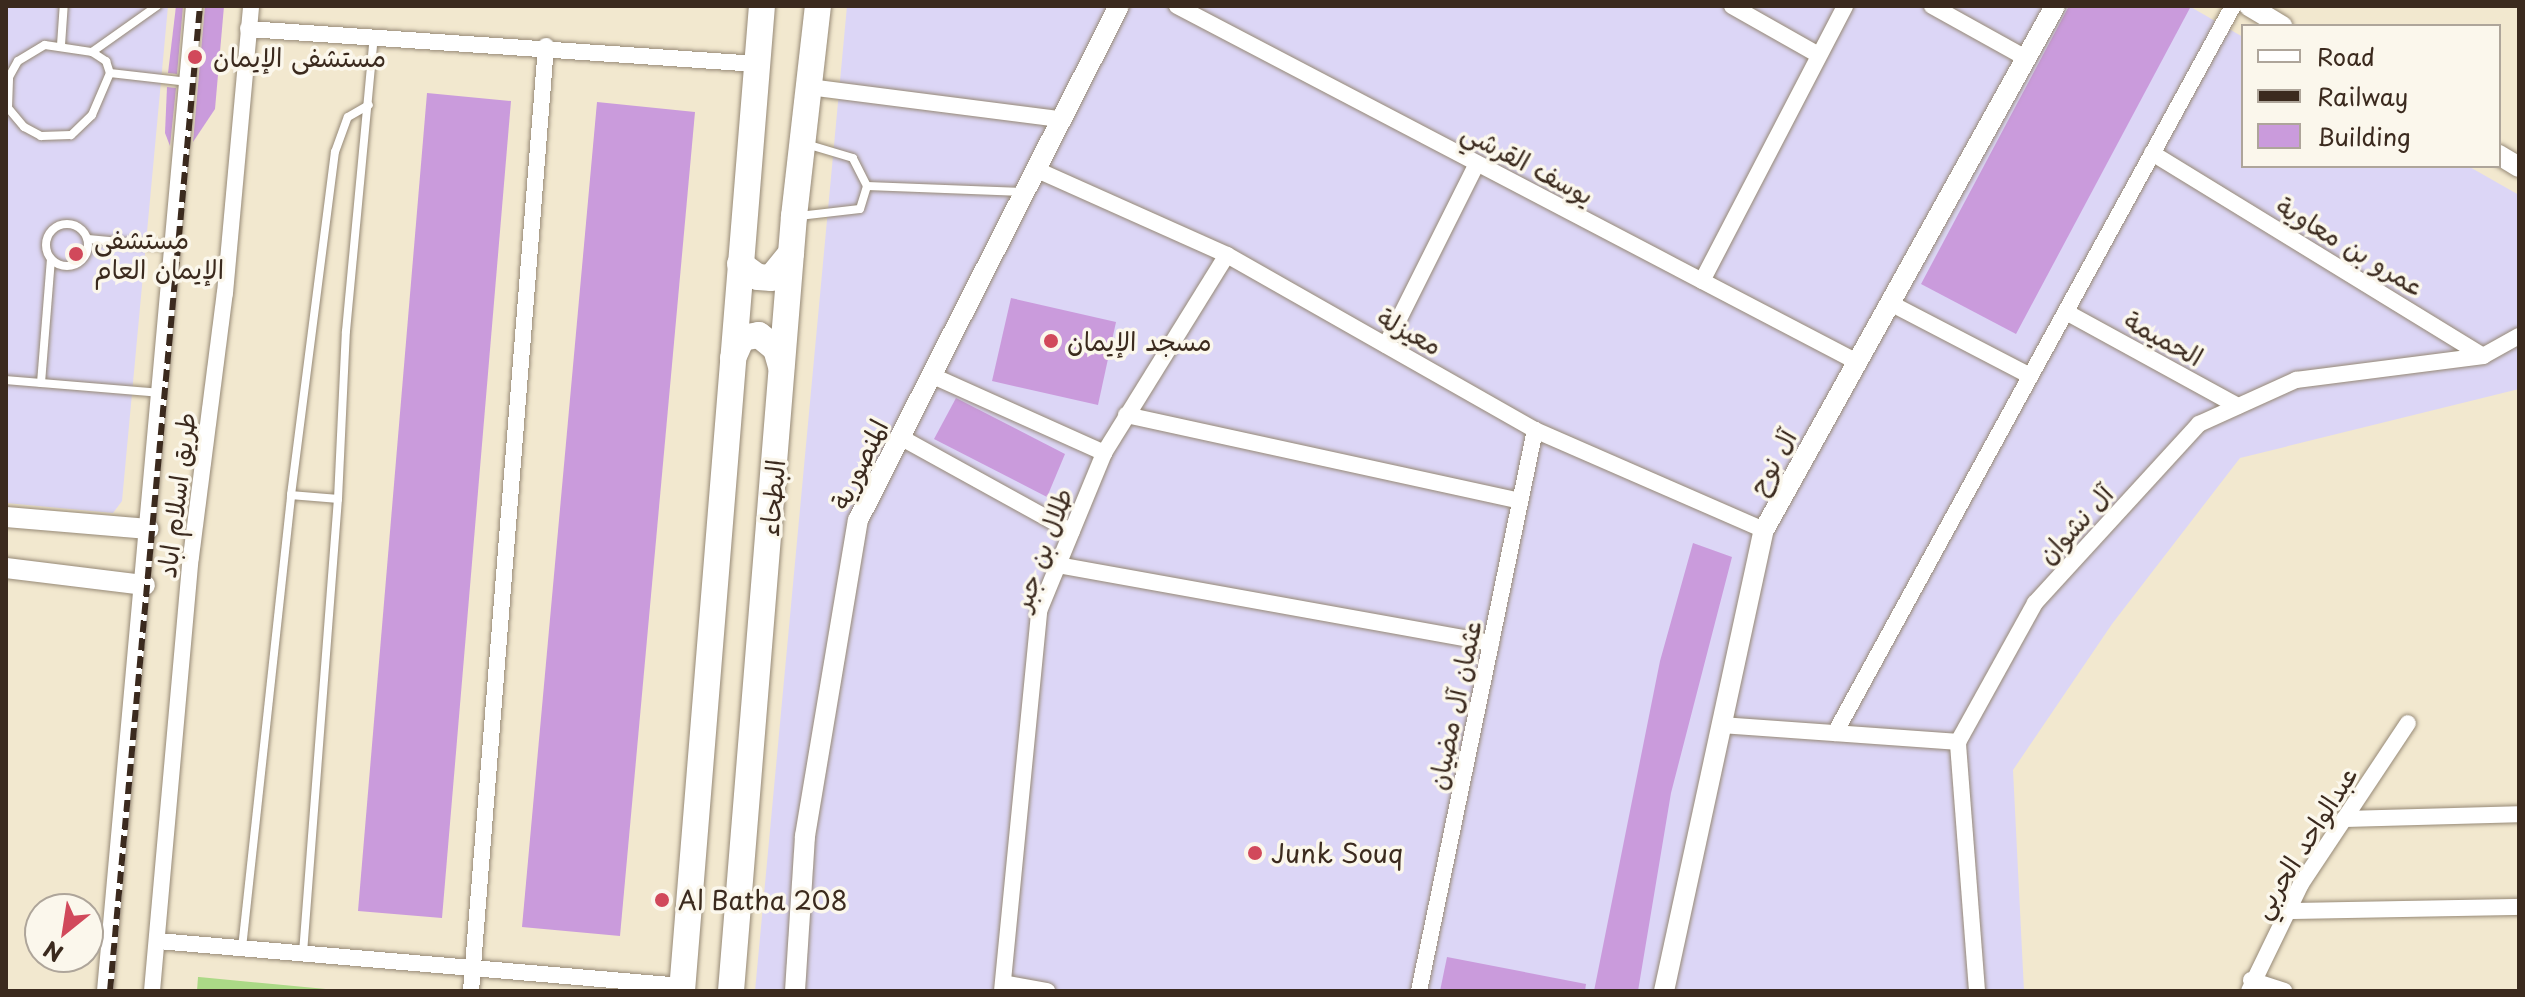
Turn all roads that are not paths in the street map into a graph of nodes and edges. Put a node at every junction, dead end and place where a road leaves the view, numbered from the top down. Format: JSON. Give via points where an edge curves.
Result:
{"nodes":[{"id":1,"x":64,"y":6,"type":"edge"},
{"id":2,"x":157,"y":6,"type":"edge"},
{"id":3,"x":194,"y":6,"type":"edge"},
{"id":4,"x":251,"y":6,"type":"edge"},
{"id":5,"x":762,"y":6,"type":"edge"},
{"id":6,"x":818,"y":6,"type":"edge"},
{"id":7,"x":1119,"y":6,"type":"edge"},
{"id":8,"x":1177,"y":6,"type":"edge"},
{"id":9,"x":1732,"y":6,"type":"edge"},
{"id":10,"x":1845,"y":6,"type":"edge"},
{"id":11,"x":1932,"y":6,"type":"edge"},
{"id":12,"x":2055,"y":6,"type":"edge"},
{"id":13,"x":2233,"y":6,"type":"edge"},
{"id":14,"x":2249,"y":6,"type":"edge"},
{"id":15,"x":2279,"y":24,"type":"edge"},
{"id":16,"x":248,"y":29,"type":"junction"},
{"id":17,"x":374,"y":37,"type":"junction"},
{"id":18,"x":61,"y":45,"type":"junction"},
{"id":19,"x":546,"y":46,"type":"junction"},
{"id":20,"x":92,"y":52,"type":"junction"},
{"id":21,"x":1817,"y":54,"type":"junction"},
{"id":22,"x":2026,"y":58,"type":"junction"},
{"id":23,"x":757,"y":64,"type":"junction"},
{"id":24,"x":110,"y":73,"type":"junction"},
{"id":25,"x":188,"y":82,"type":"junction"},
{"id":26,"x":809,"y":87,"type":"junction"},
{"id":27,"x":369,"y":105,"type":"junction"},
{"id":28,"x":1060,"y":119,"type":"junction"},
{"id":29,"x":803,"y":143,"type":"junction"},
{"id":30,"x":2152,"y":153,"type":"junction"},
{"id":31,"x":2501,"y":156,"type":"edge"},
{"id":32,"x":1477,"y":163,"type":"junction"},
{"id":33,"x":2519,"y":167,"type":"edge"},
{"id":34,"x":1035,"y":169,"type":"junction"},
{"id":35,"x":867,"y":186,"type":"junction"},
{"id":36,"x":1024,"y":192,"type":"junction"},
{"id":37,"x":794,"y":216,"type":"junction"},
{"id":38,"x":88,"y":239,"type":"junction"},
{"id":39,"x":173,"y":247,"type":"junction"},
{"id":40,"x":791,"y":252,"type":"junction"},
{"id":41,"x":1227,"y":255,"type":"junction"},
{"id":42,"x":51,"y":260,"type":"junction"},
{"id":43,"x":740,"y":264,"type":"junction"},
{"id":44,"x":1702,"y":281,"type":"junction"},
{"id":45,"x":1890,"y":303,"type":"junction"},
{"id":46,"x":2066,"y":312,"type":"junction"},
{"id":47,"x":2519,"y":336,"type":"edge"},
{"id":48,"x":1386,"y":345,"type":"junction"},
{"id":49,"x":2483,"y":356,"type":"junction"},
{"id":50,"x":733,"y":358,"type":"junction"},
{"id":51,"x":1857,"y":362,"type":"junction"},
{"id":52,"x":782,"y":374,"type":"junction"},
{"id":53,"x":933,"y":376,"type":"junction"},
{"id":54,"x":2030,"y":376,"type":"junction"},
{"id":55,"x":6,"y":380,"type":"edge"},
{"id":56,"x":41,"y":383,"type":"junction"},
{"id":57,"x":160,"y":393,"type":"junction"},
{"id":58,"x":2238,"y":406,"type":"junction"},
{"id":59,"x":1126,"y":415,"type":"junction"},
{"id":60,"x":1535,"y":430,"type":"junction"},
{"id":61,"x":900,"y":437,"type":"junction"},
{"id":62,"x":1104,"y":453,"type":"junction"},
{"id":63,"x":291,"y":495,"type":"junction"},
{"id":64,"x":338,"y":499,"type":"junction"},
{"id":65,"x":1520,"y":501,"type":"junction"},
{"id":66,"x":6,"y":517,"type":"edge"},
{"id":67,"x":148,"y":529,"type":"junction"},
{"id":68,"x":1764,"y":530,"type":"junction"},
{"id":69,"x":1072,"y":532,"type":"junction"},
{"id":70,"x":1058,"y":565,"type":"junction"},
{"id":71,"x":6,"y":568,"type":"edge"},
{"id":72,"x":145,"y":585,"type":"junction"},
{"id":73,"x":1491,"y":643,"type":"junction"},
{"id":74,"x":2408,"y":723,"type":"dead end"},
{"id":75,"x":1722,"y":725,"type":"junction"},
{"id":76,"x":1835,"y":733,"type":"junction"},
{"id":77,"x":1958,"y":742,"type":"junction"},
{"id":78,"x":2519,"y":814,"type":"edge"},
{"id":79,"x":2344,"y":819,"type":"junction"},
{"id":80,"x":2519,"y":907,"type":"edge"},
{"id":81,"x":2287,"y":911,"type":"junction"},
{"id":82,"x":158,"y":941,"type":"junction"},
{"id":83,"x":242,"y":949,"type":"junction"},
{"id":84,"x":303,"y":954,"type":"junction"},
{"id":85,"x":473,"y":968,"type":"junction"},
{"id":86,"x":2250,"y":985,"type":"edge"},
{"id":87,"x":1002,"y":987,"type":"edge"},
{"id":88,"x":682,"y":988,"type":"edge"},
{"id":89,"x":105,"y":991,"type":"edge"},
{"id":90,"x":152,"y":991,"type":"edge"},
{"id":91,"x":471,"y":991,"type":"edge"},
{"id":92,"x":731,"y":991,"type":"edge"},
{"id":93,"x":795,"y":991,"type":"edge"},
{"id":94,"x":1047,"y":991,"type":"edge"},
{"id":95,"x":1419,"y":991,"type":"edge"},
{"id":96,"x":1664,"y":991,"type":"edge"},
{"id":97,"x":1977,"y":991,"type":"edge"},
{"id":98,"x":2284,"y":991,"type":"edge"}],
"edges":[{"from":1,"to":18,"type":"lane"},
{"from":2,"to":20,"type":"lane"},
{"from":3,"to":25,"type":"street","name":"طريق اسلام اباد"},
{"from":4,"to":16,"type":"street","name":"طريق اسلام اباد"},
{"from":5,"to":23,"type":"main road","name":"البطحاء"},
{"from":6,"to":26,"type":"main road","name":"البطحاء"},
{"from":7,"to":28,"type":"street","name":"المنصورية"},
{"from":8,"to":32,"type":"street","name":"يوسف القرشي"},
{"from":9,"to":21,"type":"street"},
{"from":10,"to":21,"type":"street"},
{"from":11,"to":22,"type":"street"},
{"from":12,"to":22,"type":"street","name":"آل نوح"},
{"from":13,"to":30,"type":"street"},
{"from":14,"to":15,"type":"street"},
{"from":16,"to":17,"type":"street"},
{"from":16,"to":82,"type":"street","name":"طريق اسلام اباد","via":[[225,293],[191,557]]},
{"from":17,"to":19,"type":"street"},
{"from":17,"to":27,"type":"lane"},
{"from":18,"to":20,"type":"lane"},
{"from":18,"to":24,"type":"lane","via":[[31,50],[9,77],[8,108],[24,127],[59,138],[84,127]]},
{"from":19,"to":23,"type":"street"},
{"from":19,"to":85,"type":"street"},
{"from":20,"to":24,"type":"lane","via":[[106,61]]},
{"from":21,"to":44,"type":"street"},
{"from":22,"to":45,"type":"street","name":"آل نوح"},
{"from":23,"to":43,"type":"main road","name":"البطحاء"},
{"from":24,"to":25,"type":"lane"},
{"from":25,"to":39,"type":"street","name":"طريق اسلام اباد"},
{"from":26,"to":28,"type":"street"},
{"from":26,"to":29,"type":"main road","name":"البطحاء"},
{"from":27,"to":63,"type":"lane","via":[[348,117],[335,152]]},
{"from":27,"to":64,"type":"lane","via":[[346,331]]},
{"from":28,"to":34,"type":"street","name":"المنصورية"},
{"from":29,"to":35,"type":"lane","via":[[853,158]]},
{"from":29,"to":37,"type":"main road","name":"البطحاء"},
{"from":30,"to":46,"type":"street"},
{"from":30,"to":49,"type":"street","name":"عمرو بن معاوية"},
{"from":31,"to":33,"type":"street"},
{"from":32,"to":44,"type":"street","name":"يوسف القرشي"},
{"from":32,"to":48,"type":"street"},
{"from":34,"to":36,"type":"street","name":"المنصورية"},
{"from":34,"to":41,"type":"street","name":"معيزلة"},
{"from":35,"to":36,"type":"lane"},
{"from":35,"to":37,"type":"lane","via":[[860,209]]},
{"from":36,"to":53,"type":"street","name":"المنصورية"},
{"from":37,"to":40,"type":"main road","name":"البطحاء"},
{"from":38,"to":39,"type":"lane"},
{"from":38,"to":42,"type":"lane","via":[[87,253],[78,264],[64,267]]},
{"from":38,"to":42,"type":"lane","via":[[78,227],[63,224],[50,231],[45,246]]},
{"from":39,"to":57,"type":"street","name":"طريق اسلام اباد"},
{"from":40,"to":43,"type":"main road","via":[[771,278],[758,277]]},
{"from":40,"to":52,"type":"main road","name":"البطحاء"},
{"from":41,"to":48,"type":"street","name":"معيزلة"},
{"from":41,"to":59,"type":"street","name":"طلال بن جبر"},
{"from":42,"to":56,"type":"lane"},
{"from":43,"to":50,"type":"main road","name":"البطحاء"},
{"from":44,"to":51,"type":"street","name":"يوسف القرشي"},
{"from":45,"to":51,"type":"street","name":"آل نوح"},
{"from":45,"to":54,"type":"street"},
{"from":46,"to":54,"type":"street"},
{"from":46,"to":58,"type":"street","name":"الحميمة"},
{"from":47,"to":49,"type":"street","name":"آل نشوان"},
{"from":48,"to":60,"type":"street","name":"معيزلة"},
{"from":49,"to":58,"type":"street","name":"آل نشوان","via":[[2296,380]]},
{"from":50,"to":52,"type":"main road","via":[[742,338],[759,335],[776,349]]},
{"from":50,"to":88,"type":"main road","name":"البطحاء"},
{"from":51,"to":68,"type":"street","name":"آل نوح"},
{"from":52,"to":92,"type":"main road","name":"البطحاء"},
{"from":53,"to":61,"type":"street","name":"المنصورية"},
{"from":53,"to":62,"type":"street"},
{"from":54,"to":76,"type":"street"},
{"from":55,"to":56,"type":"lane"},
{"from":56,"to":57,"type":"lane"},
{"from":57,"to":67,"type":"street","name":"طريق اسلام اباد"},
{"from":58,"to":77,"type":"street","name":"آل نشوان","via":[[2199,424],[2035,603]]},
{"from":59,"to":62,"type":"street","name":"طلال بن جبر"},
{"from":59,"to":65,"type":"street"},
{"from":60,"to":65,"type":"street","name":"عثمان آل مضيان"},
{"from":60,"to":68,"type":"street","name":"معيزلة"},
{"from":61,"to":69,"type":"street"},
{"from":61,"to":93,"type":"street","name":"المنصورية","via":[[858,520],[805,836]]},
{"from":62,"to":69,"type":"street","name":"طلال بن جبر"},
{"from":63,"to":64,"type":"lane"},
{"from":63,"to":83,"type":"lane"},
{"from":64,"to":84,"type":"lane"},
{"from":65,"to":73,"type":"street","name":"عثمان آل مضيان"},
{"from":66,"to":67,"type":"street"},
{"from":67,"to":72,"type":"street","name":"طريق اسلام اباد"},
{"from":68,"to":75,"type":"street","name":"آل نوح"},
{"from":69,"to":70,"type":"street","name":"طلال بن جبر"},
{"from":70,"to":73,"type":"street"},
{"from":70,"to":87,"type":"street","name":"طلال بن جبر","via":[[1039,611]]},
{"from":71,"to":72,"type":"street"},
{"from":72,"to":89,"type":"street","name":"طريق اسلام اباد"},
{"from":73,"to":95,"type":"street","name":"عثمان آل مضيان"},
{"from":74,"to":79,"type":"street","name":"عبدالواحد الحربي"},
{"from":75,"to":76,"type":"street"},
{"from":75,"to":96,"type":"street","name":"آل نوح"},
{"from":76,"to":77,"type":"street"},
{"from":77,"to":97,"type":"street"},
{"from":78,"to":79,"type":"street"},
{"from":79,"to":81,"type":"street","name":"عبدالواحد الحربي"},
{"from":80,"to":81,"type":"street"},
{"from":81,"to":86,"type":"street","name":"عبدالواحد الحربي"},
{"from":82,"to":83,"type":"street"},
{"from":82,"to":90,"type":"street","name":"طريق اسلام اباد"},
{"from":83,"to":84,"type":"street"},
{"from":84,"to":85,"type":"street"},
{"from":85,"to":88,"type":"street"},
{"from":85,"to":91,"type":"street"},
{"from":86,"to":98,"type":"street"},
{"from":87,"to":94,"type":"street"}]}
